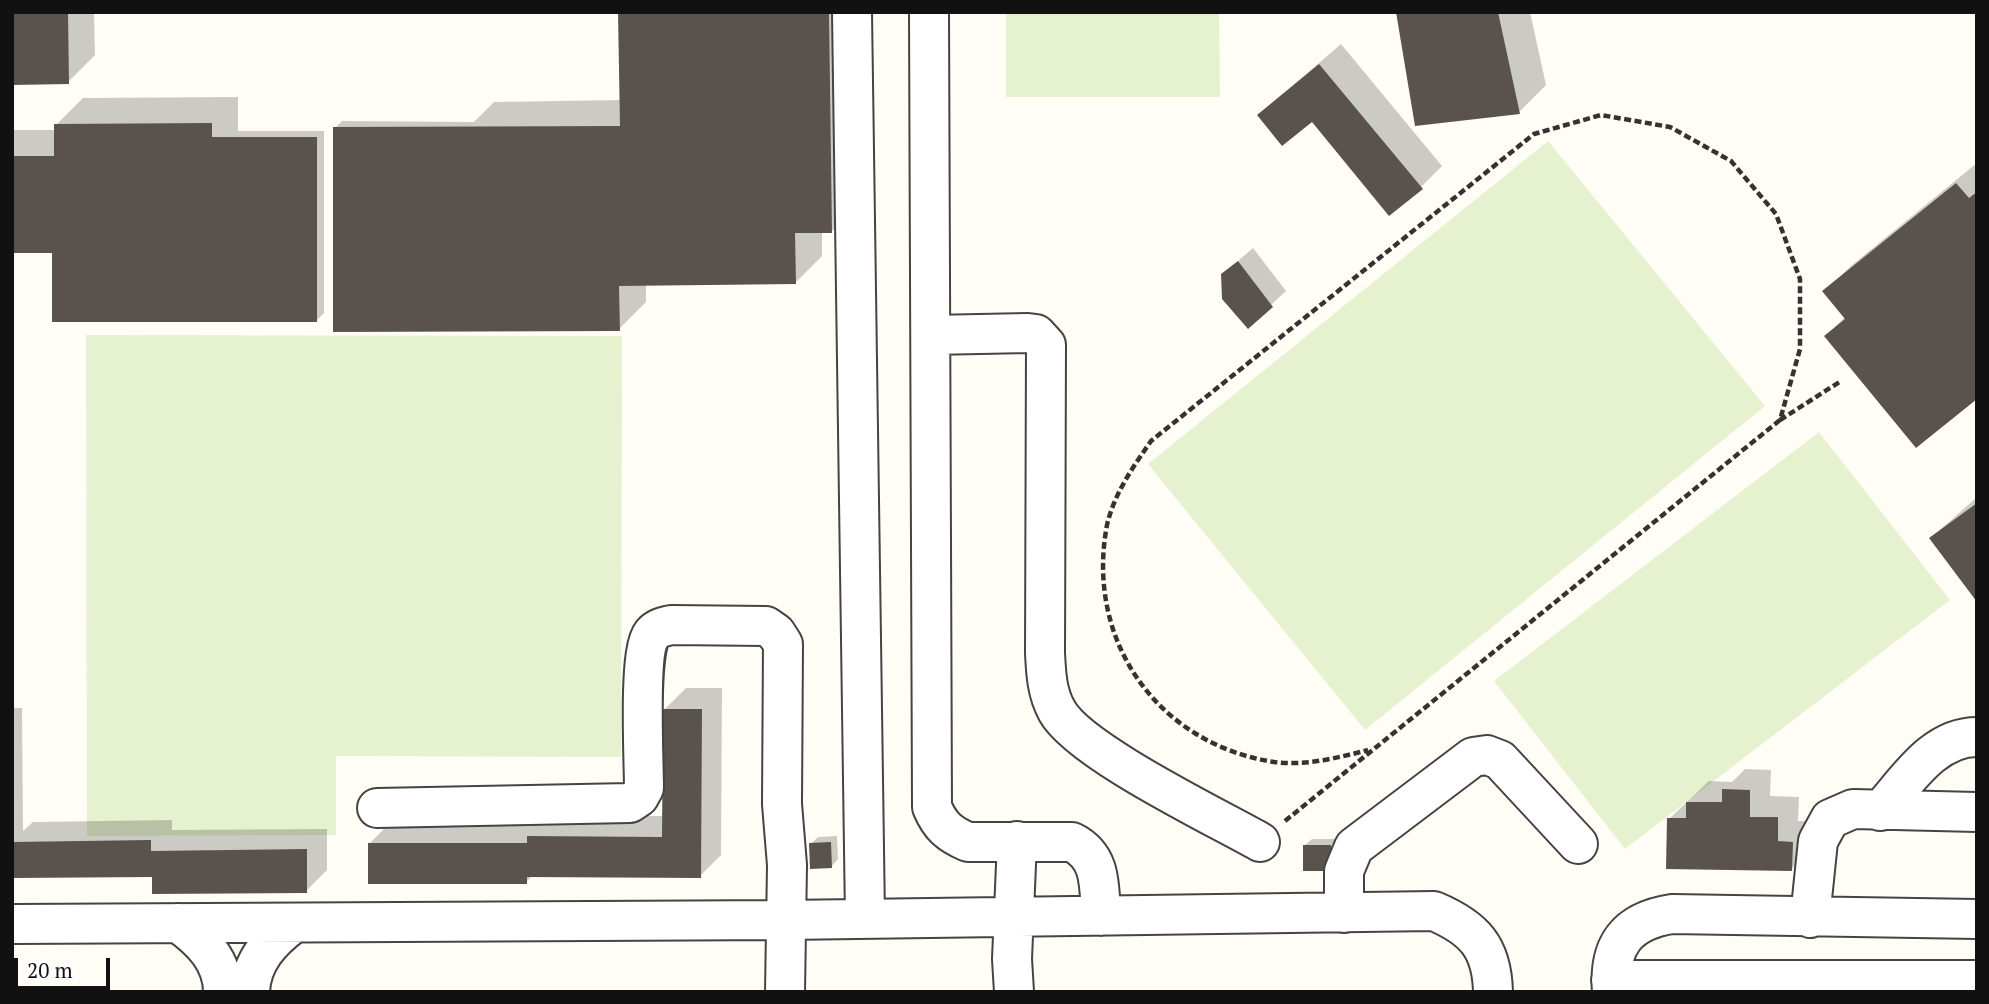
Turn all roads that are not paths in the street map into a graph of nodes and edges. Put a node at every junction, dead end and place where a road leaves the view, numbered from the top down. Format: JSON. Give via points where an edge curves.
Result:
{"nodes":[{"id":1,"x":852,"y":12,"type":"edge"},
{"id":2,"x":929,"y":12,"type":"edge"},
{"id":3,"x":931,"y":335,"type":"junction"},
{"id":4,"x":1977,"y":737,"type":"edge"},
{"id":5,"x":377,"y":808,"type":"dead end"},
{"id":6,"x":1880,"y":811,"type":"junction"},
{"id":7,"x":1977,"y":812,"type":"edge"},
{"id":8,"x":1017,"y":841,"type":"junction"},
{"id":9,"x":1260,"y":842,"type":"road end"},
{"id":10,"x":1578,"y":844,"type":"dead end"},
{"id":11,"x":1344,"y":913,"type":"junction"},
{"id":12,"x":1017,"y":915,"type":"junction"},
{"id":13,"x":1101,"y":916,"type":"junction"},
{"id":14,"x":865,"y":918,"type":"junction"},
{"id":15,"x":1810,"y":918,"type":"junction"},
{"id":16,"x":1977,"y":919,"type":"edge"},
{"id":17,"x":785,"y":920,"type":"junction"},
{"id":18,"x":178,"y":923,"type":"junction"},
{"id":19,"x":294,"y":923,"type":"junction"},
{"id":20,"x":12,"y":924,"type":"edge"},
{"id":21,"x":1977,"y":980,"type":"edge"},
{"id":22,"x":1612,"y":986,"type":"edge"},
{"id":23,"x":223,"y":992,"type":"edge"},
{"id":24,"x":250,"y":992,"type":"edge"},
{"id":25,"x":785,"y":992,"type":"edge"},
{"id":26,"x":1014,"y":992,"type":"edge"},
{"id":27,"x":1493,"y":992,"type":"edge"}],
"edges":[{"from":1,"to":14,"type":"lane"},
{"from":2,"to":3,"type":"lane"},
{"from":3,"to":8,"type":"lane","via":[[932,807],[951,835],[968,842]]},
{"from":3,"to":9,"type":"lane","via":[[1028,333],[1036,334],[1046,345],[1045,653],[1046,683],[1057,711],[1076,735],[1101,752]]},
{"from":4,"to":6,"type":"lane","via":[[1958,738],[1940,746]]},
{"from":5,"to":17,"type":"lane","via":[[630,803],[644,788],[645,658],[651,635],[671,625],[766,626],[783,644]]},
{"from":6,"to":7,"type":"lane"},
{"from":6,"to":15,"type":"lane","via":[[1840,813],[1822,829]]},
{"from":8,"to":12,"type":"lane"},
{"from":8,"to":13,"type":"lane","via":[[1072,842],[1086,849],[1095,861]]},
{"from":10,"to":11,"type":"lane","via":[[1500,760],[1487,755],[1473,757],[1354,848],[1344,871]]},
{"from":11,"to":13,"type":"lane"},
{"from":11,"to":27,"type":"lane","via":[[1434,911],[1460,923],[1481,943],[1492,970]]},
{"from":12,"to":13,"type":"lane"},
{"from":12,"to":14,"type":"lane"},
{"from":12,"to":26,"type":"lane"},
{"from":14,"to":17,"type":"lane"},
{"from":15,"to":16,"type":"lane"},
{"from":15,"to":22,"type":"lane","via":[[1652,917],[1634,926],[1620,941],[1612,960]]},
{"from":17,"to":19,"type":"lane"},
{"from":17,"to":25,"type":"lane"},
{"from":18,"to":19,"type":"lane"},
{"from":18,"to":20,"type":"lane"},
{"from":18,"to":23,"type":"lane","via":[[201,939],[216,961]]},
{"from":19,"to":24,"type":"lane","via":[[272,939],[257,961]]},
{"from":21,"to":22,"type":"lane"}]}
